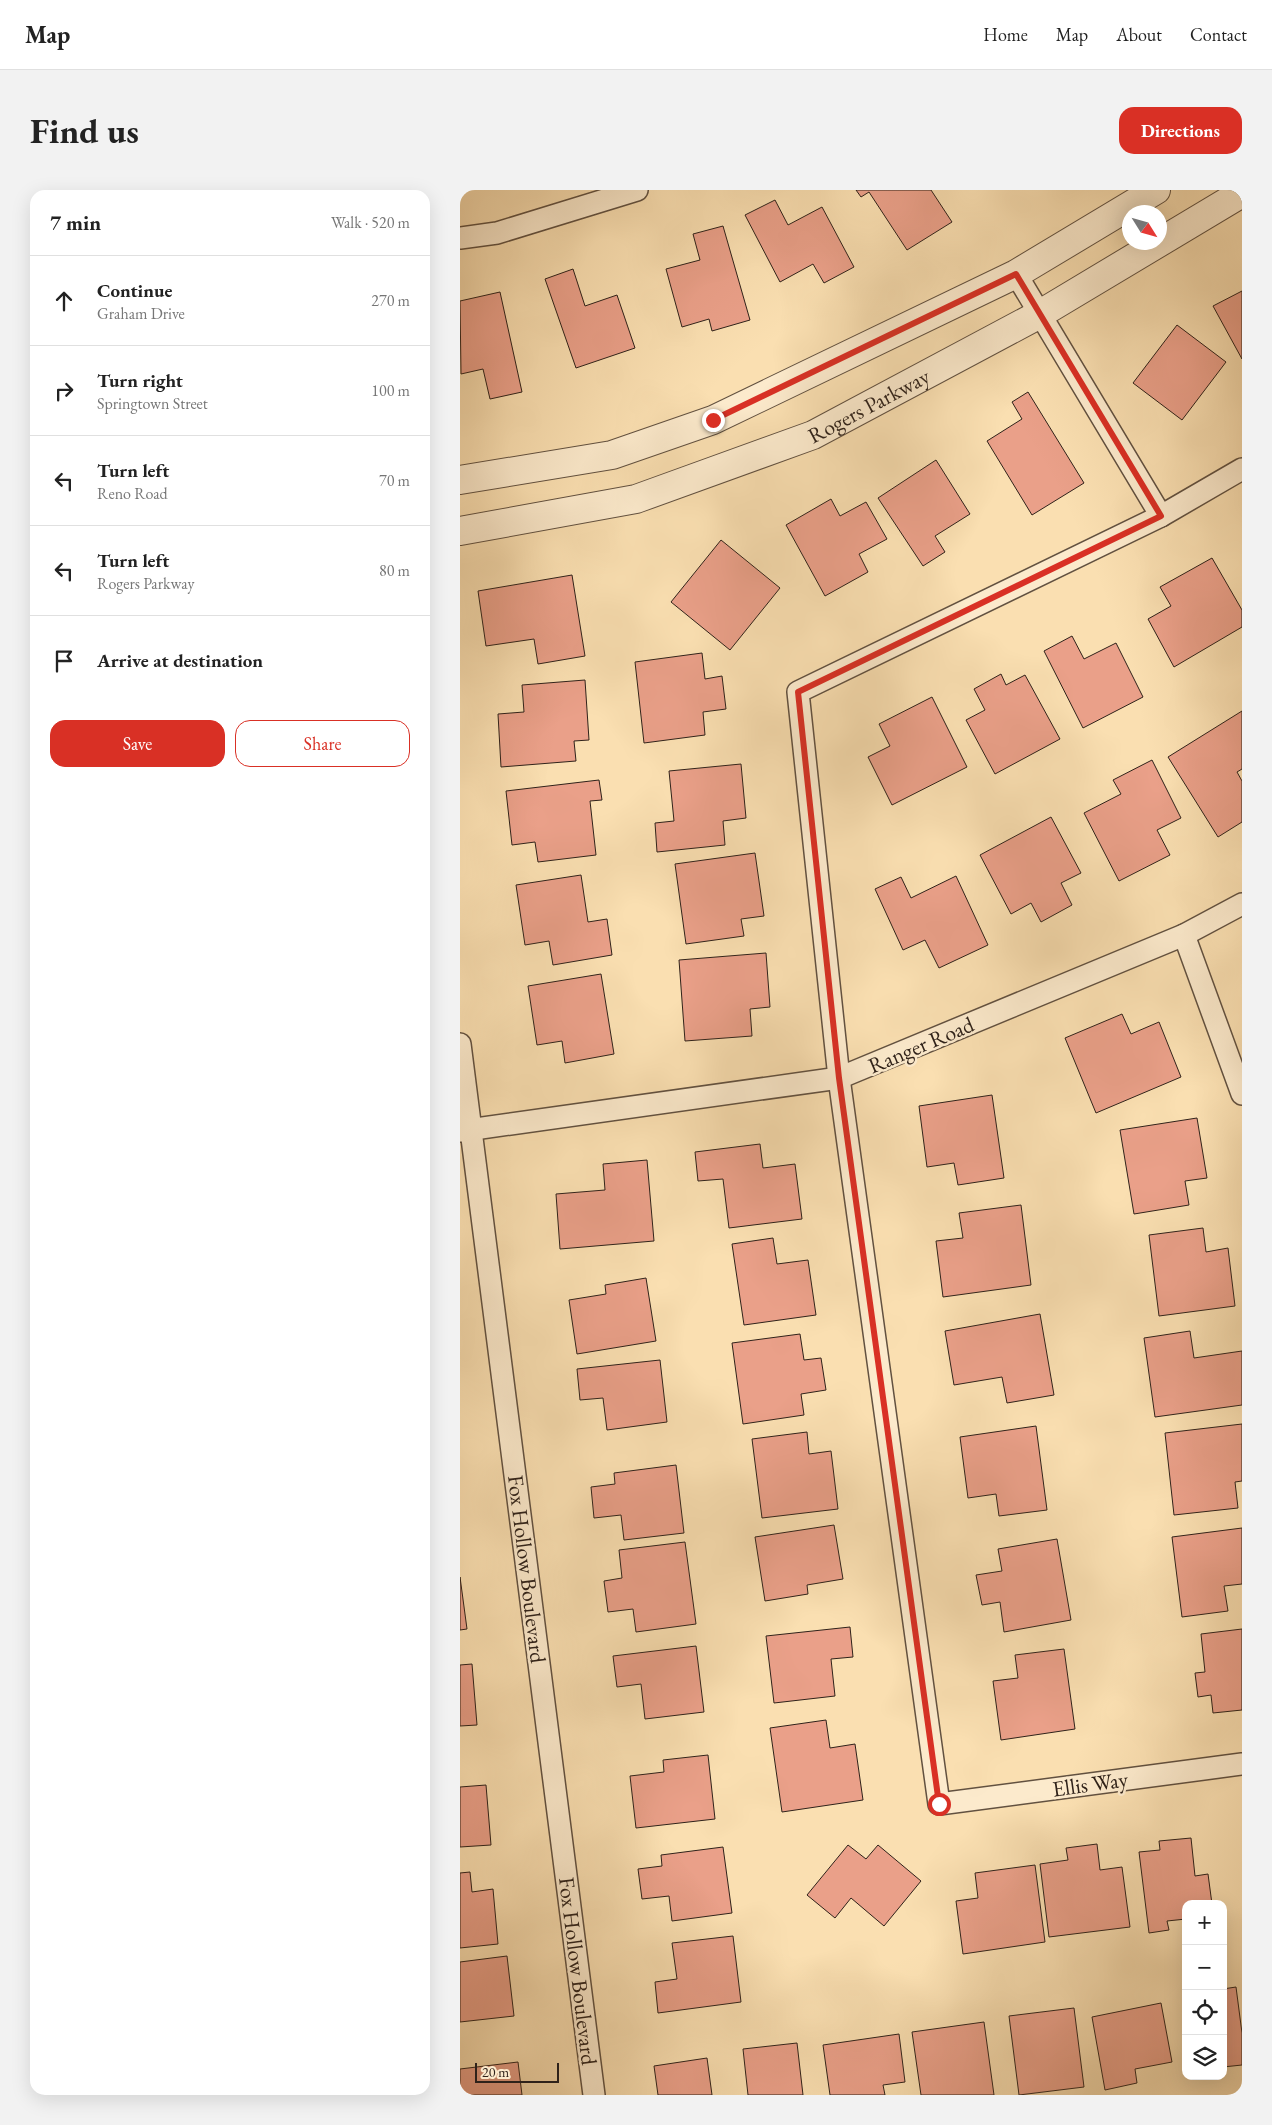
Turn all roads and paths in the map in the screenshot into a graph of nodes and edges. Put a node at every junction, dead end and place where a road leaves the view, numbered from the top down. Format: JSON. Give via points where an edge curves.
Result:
{"nodes":[{"id":1,"x":637,"y":190,"type":"edge"},
{"id":2,"x":1156,"y":190,"type":"edge"},
{"id":3,"x":1242,"y":193,"type":"edge"},
{"id":4,"x":460,"y":238,"type":"edge"},
{"id":5,"x":1016,"y":274,"type":"junction"},
{"id":6,"x":1040,"y":314,"type":"junction"},
{"id":7,"x":1242,"y":469,"type":"edge"},
{"id":8,"x":460,"y":480,"type":"edge"},
{"id":9,"x":1161,"y":516,"type":"junction"},
{"id":10,"x":460,"y":531,"type":"edge"},
{"id":11,"x":1242,"y":904,"type":"edge"},
{"id":12,"x":1184,"y":936,"type":"junction"},
{"id":13,"x":460,"y":1044,"type":"edge"},
{"id":14,"x":839,"y":1078,"type":"junction"},
{"id":15,"x":1242,"y":1094,"type":"edge"},
{"id":16,"x":466,"y":1130,"type":"edge"},
{"id":17,"x":1242,"y":1764,"type":"edge"},
{"id":18,"x":594,"y":2095,"type":"edge"}],
"edges":[{"from":1,"to":4,"type":"street","via":[[497,233]]},
{"from":2,"to":5,"type":"street"},
{"from":3,"to":6,"type":"street","name":"Rogers Parkway"},
{"from":5,"to":6,"type":"street"},
{"from":5,"to":8,"type":"street","via":[[713,420],[612,455]]},
{"from":6,"to":9,"type":"street"},
{"from":6,"to":10,"type":"street","name":"Rogers Parkway","via":[[814,435],[636,499]]},
{"from":7,"to":9,"type":"street"},
{"from":9,"to":14,"type":"street","via":[[798,692]]},
{"from":11,"to":12,"type":"street","name":"Ranger Road"},
{"from":12,"to":14,"type":"street","name":"Ranger Road"},
{"from":12,"to":15,"type":"street"},
{"from":13,"to":16,"type":"street","name":"Fox Hollow Boulevard"},
{"from":14,"to":16,"type":"street","name":"Ranger Road"},
{"from":14,"to":17,"type":"street","name":"Ellis Way","via":[[939,1804]]},
{"from":16,"to":18,"type":"street","name":"Fox Hollow Boulevard"}]}
